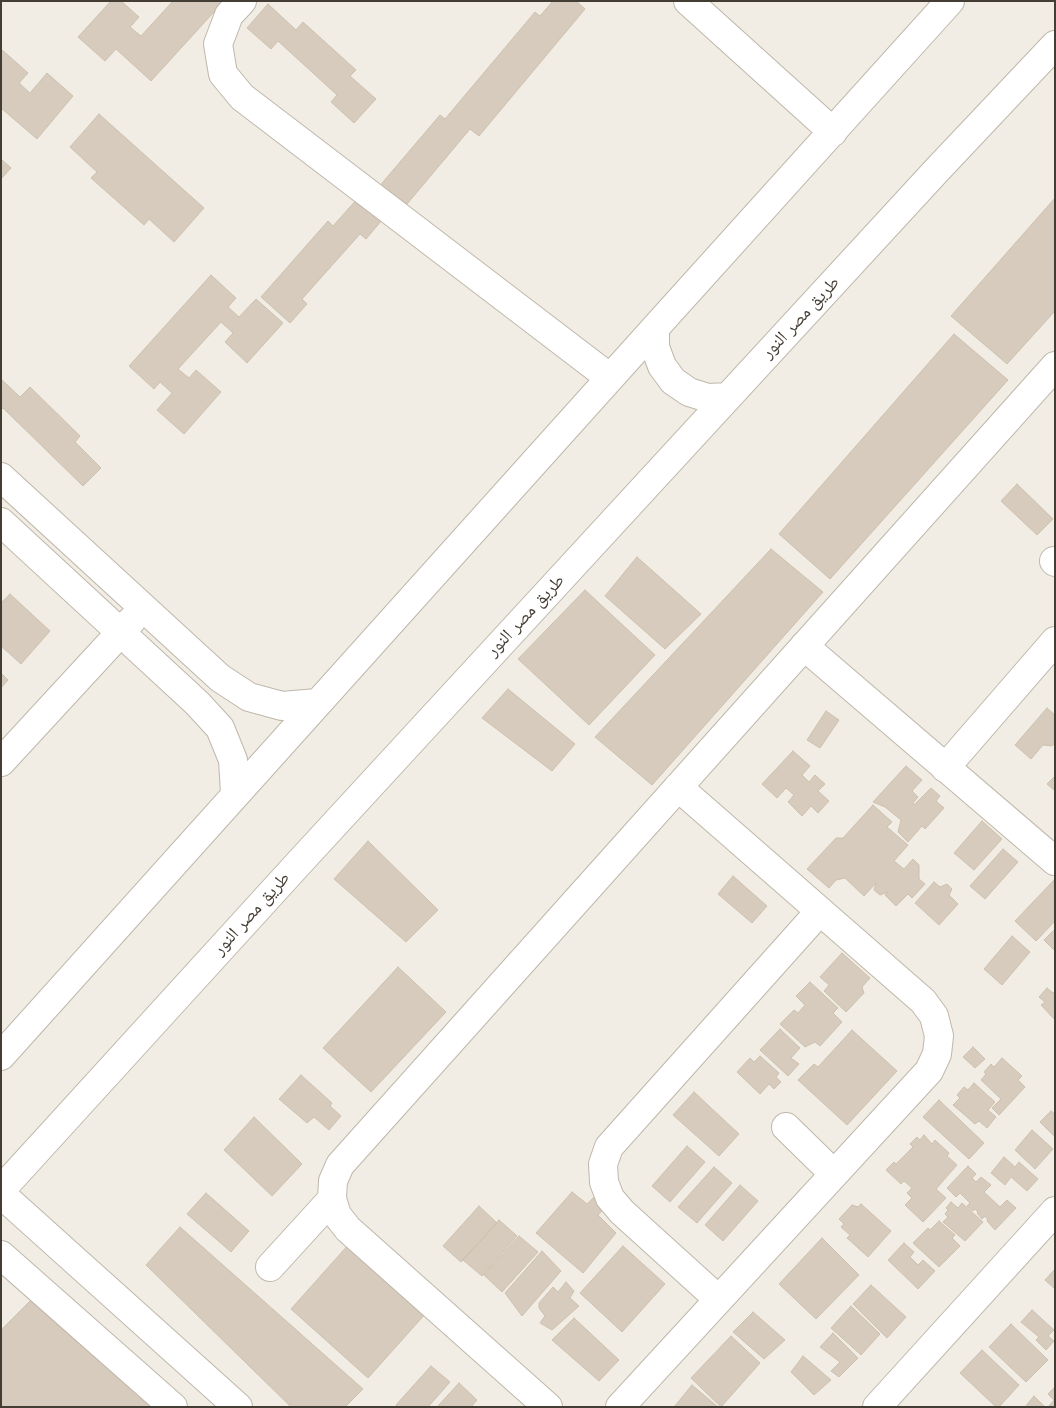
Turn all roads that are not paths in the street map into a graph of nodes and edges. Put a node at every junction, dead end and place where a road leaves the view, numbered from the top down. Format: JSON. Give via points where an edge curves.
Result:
{"nodes":[{"id":1,"x":242,"y":1,"type":"edge"},
{"id":2,"x":688,"y":1,"type":"edge"},
{"id":3,"x":950,"y":1,"type":"edge"},
{"id":4,"x":1055,"y":45,"type":"edge"},
{"id":5,"x":833,"y":132,"type":"junction"},
{"id":6,"x":655,"y":328,"type":"junction"},
{"id":7,"x":1055,"y":366,"type":"edge"},
{"id":8,"x":610,"y":378,"type":"junction"},
{"id":9,"x":728,"y":397,"type":"junction"},
{"id":10,"x":1,"y":477,"type":"edge"},
{"id":11,"x":1,"y":522,"type":"edge"},
{"id":12,"x":144,"y":608,"type":"junction"},
{"id":13,"x":121,"y":632,"type":"junction"},
{"id":14,"x":1055,"y":641,"type":"edge"},
{"id":15,"x":804,"y":646,"type":"junction"},
{"id":16,"x":317,"y":703,"type":"junction"},
{"id":17,"x":1,"y":762,"type":"edge"},
{"id":18,"x":945,"y":768,"type":"junction"},
{"id":19,"x":678,"y":787,"type":"junction"},
{"id":20,"x":236,"y":794,"type":"junction"},
{"id":21,"x":1055,"y":861,"type":"edge"},
{"id":22,"x":820,"y":911,"type":"junction"},
{"id":23,"x":1,"y":1056,"type":"edge"},
{"id":24,"x":786,"y":1127,"type":"dead end"},
{"id":25,"x":834,"y":1174,"type":"junction"},
{"id":26,"x":1,"y":1190,"type":"edge"},
{"id":27,"x":1,"y":1194,"type":"edge"},
{"id":28,"x":332,"y":1199,"type":"junction"},
{"id":29,"x":1055,"y":1212,"type":"edge"},
{"id":30,"x":1,"y":1255,"type":"edge"},
{"id":31,"x":81,"y":1266,"type":"junction"},
{"id":32,"x":270,"y":1267,"type":"dead end"},
{"id":33,"x":52,"y":1299,"type":"junction"},
{"id":34,"x":718,"y":1299,"type":"junction"},
{"id":35,"x":173,"y":1407,"type":"edge"},
{"id":36,"x":238,"y":1407,"type":"edge"},
{"id":37,"x":548,"y":1407,"type":"edge"},
{"id":38,"x":620,"y":1407,"type":"edge"},
{"id":39,"x":878,"y":1407,"type":"edge"}],
"edges":[{"from":1,"to":8,"type":"street","via":[[229,16],[218,44],[223,74],[242,97]]},
{"from":2,"to":5,"type":"street"},
{"from":3,"to":5,"type":"street"},
{"from":4,"to":9,"type":"street","name":"طريق مصر النور"},
{"from":5,"to":6,"type":"street"},
{"from":6,"to":8,"type":"street"},
{"from":6,"to":9,"type":"street","via":[[655,347],[662,366],[673,381],[689,392],[708,398]]},
{"from":7,"to":15,"type":"street"},
{"from":8,"to":16,"type":"street"},
{"from":9,"to":26,"type":"street","name":"طريق مصر النور"},
{"from":10,"to":12,"type":"street"},
{"from":11,"to":13,"type":"street"},
{"from":12,"to":13,"type":"street"},
{"from":12,"to":16,"type":"street","via":[[220,678],[249,697],[282,706]]},
{"from":13,"to":17,"type":"street"},
{"from":13,"to":20,"type":"street","via":[[220,728],[233,760]]},
{"from":14,"to":18,"type":"street"},
{"from":15,"to":18,"type":"street"},
{"from":15,"to":19,"type":"street"},
{"from":16,"to":20,"type":"street"},
{"from":18,"to":21,"type":"street"},
{"from":19,"to":22,"type":"street"},
{"from":19,"to":28,"type":"street","via":[[340,1165],[333,1181]]},
{"from":20,"to":23,"type":"street"},
{"from":22,"to":25,"type":"street","via":[[923,1001],[934,1016],[939,1036],[937,1054],[929,1071]]},
{"from":22,"to":34,"type":"street","via":[[610,1147],[603,1164],[604,1182],[610,1198]]},
{"from":24,"to":25,"type":"street"},
{"from":25,"to":34,"type":"street"},
{"from":27,"to":31,"type":"street"},
{"from":28,"to":32,"type":"street"},
{"from":28,"to":37,"type":"street","via":[[337,1215],[348,1229]]},
{"from":29,"to":39,"type":"street"},
{"from":30,"to":33,"type":"street"},
{"from":31,"to":33,"type":"street"},
{"from":31,"to":36,"type":"street"},
{"from":33,"to":35,"type":"street"},
{"from":34,"to":38,"type":"street"}]}
